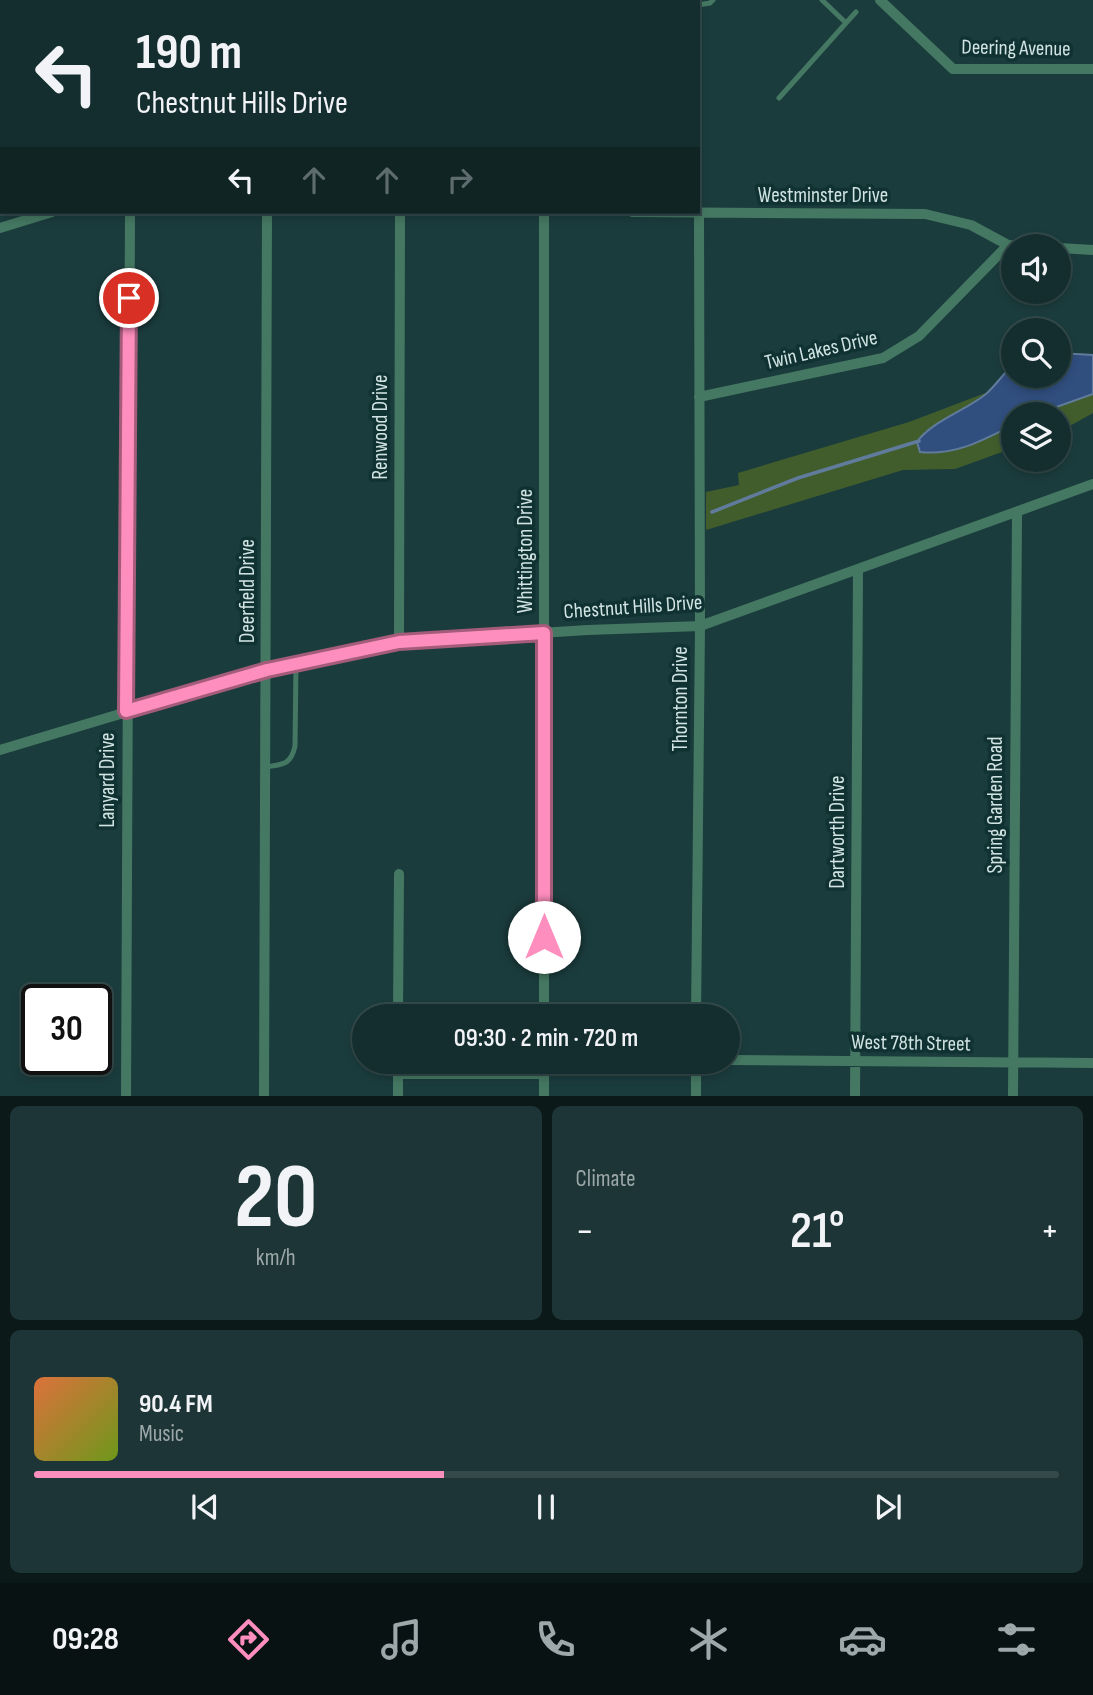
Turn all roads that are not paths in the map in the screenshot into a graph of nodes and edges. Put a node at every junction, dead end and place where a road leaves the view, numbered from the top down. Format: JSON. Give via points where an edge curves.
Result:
{"nodes":[{"id":1,"x":822,"y":0,"type":"edge"},
{"id":2,"x":880,"y":0,"type":"edge"},
{"id":3,"x":856,"y":12,"type":"dead end"},
{"id":4,"x":846,"y":23,"type":"junction"},
{"id":5,"x":1093,"y":69,"type":"edge"},
{"id":6,"x":779,"y":98,"type":"dead end"},
{"id":7,"x":700,"y":213,"type":"edge"},
{"id":8,"x":46,"y":214,"type":"edge"},
{"id":9,"x":130,"y":214,"type":"edge"},
{"id":10,"x":267,"y":214,"type":"edge"},
{"id":11,"x":400,"y":214,"type":"edge"},
{"id":12,"x":544,"y":214,"type":"edge"},
{"id":13,"x":699,"y":214,"type":"edge"},
{"id":14,"x":0,"y":228,"type":"edge"},
{"id":15,"x":1001,"y":241,"type":"edge"},
{"id":16,"x":1071,"y":249,"type":"edge"},
{"id":17,"x":1093,"y":250,"type":"edge"},
{"id":18,"x":1001,"y":252,"type":"edge"},
{"id":19,"x":699,"y":397,"type":"junction"},
{"id":20,"x":1093,"y":484,"type":"edge"},
{"id":21,"x":1017,"y":514,"type":"junction"},
{"id":22,"x":858,"y":569,"type":"junction"},
{"id":23,"x":700,"y":626,"type":"junction"},
{"id":24,"x":544,"y":633,"type":"junction"},
{"id":25,"x":399,"y":642,"type":"junction"},
{"id":26,"x":296,"y":663,"type":"junction"},
{"id":27,"x":267,"y":670,"type":"junction"},
{"id":28,"x":126,"y":711,"type":"junction"},
{"id":29,"x":0,"y":750,"type":"edge"},
{"id":30,"x":266,"y":767,"type":"junction"},
{"id":31,"x":399,"y":874,"type":"dead end"},
{"id":32,"x":398,"y":1004,"type":"edge"},
{"id":33,"x":544,"y":1004,"type":"edge"},
{"id":34,"x":696,"y":1004,"type":"edge"},
{"id":35,"x":740,"y":1060,"type":"edge"},
{"id":36,"x":856,"y":1061,"type":"junction"},
{"id":37,"x":1013,"y":1063,"type":"junction"},
{"id":38,"x":1093,"y":1063,"type":"edge"},
{"id":39,"x":398,"y":1074,"type":"edge"},
{"id":40,"x":544,"y":1074,"type":"edge"},
{"id":41,"x":696,"y":1074,"type":"edge"},
{"id":42,"x":127,"y":1096,"type":"edge"},
{"id":43,"x":264,"y":1096,"type":"edge"},
{"id":44,"x":398,"y":1096,"type":"edge"},
{"id":45,"x":544,"y":1096,"type":"edge"},
{"id":46,"x":696,"y":1096,"type":"edge"},
{"id":47,"x":855,"y":1096,"type":"edge"},
{"id":48,"x":1013,"y":1096,"type":"edge"}],
"edges":[{"from":1,"to":4,"type":"lane"},
{"from":2,"to":5,"type":"street","name":"Deering Avenue","via":[[953,69]]},
{"from":3,"to":4,"type":"lane"},
{"from":4,"to":6,"type":"lane"},
{"from":7,"to":15,"type":"street","name":"Westminster Drive","via":[[925,214],[971,225]]},
{"from":8,"to":14,"type":"street"},
{"from":9,"to":28,"type":"street","name":"Lanyard Drive"},
{"from":10,"to":27,"type":"street","name":"Deerfield Drive"},
{"from":11,"to":25,"type":"street","name":"Renwood Drive"},
{"from":12,"to":24,"type":"street","name":"Whittington Drive"},
{"from":13,"to":19,"type":"street","name":"Thornton Drive"},
{"from":16,"to":17,"type":"street"},
{"from":18,"to":19,"type":"street","name":"Twin Lakes Drive","via":[[919,336],[883,358]]},
{"from":19,"to":23,"type":"street","name":"Thornton Drive"},
{"from":20,"to":21,"type":"street","name":"Chestnut Hills Drive"},
{"from":21,"to":22,"type":"street","name":"Chestnut Hills Drive"},
{"from":21,"to":37,"type":"street","name":"Spring Garden Road"},
{"from":22,"to":23,"type":"street","name":"Chestnut Hills Drive"},
{"from":22,"to":36,"type":"street","name":"Dartworth Drive"},
{"from":23,"to":24,"type":"street","name":"Chestnut Hills Drive"},
{"from":23,"to":34,"type":"street","name":"Thornton Drive"},
{"from":24,"to":25,"type":"street","name":"Chestnut Hills Drive"},
{"from":24,"to":33,"type":"street","name":"Whittington Drive"},
{"from":25,"to":26,"type":"street","name":"Chestnut Hills Drive"},
{"from":26,"to":27,"type":"street","name":"Chestnut Hills Drive"},
{"from":26,"to":30,"type":"lane","via":[[293,757]]},
{"from":27,"to":28,"type":"street","name":"Chestnut Hills Drive"},
{"from":27,"to":30,"type":"street","name":"Deerfield Drive"},
{"from":28,"to":29,"type":"street","name":"Chestnut Hills Drive"},
{"from":28,"to":42,"type":"street","name":"Lanyard Drive"},
{"from":30,"to":43,"type":"street","name":"Deerfield Drive"},
{"from":31,"to":32,"type":"street"},
{"from":35,"to":36,"type":"street","name":"West 78th Street"},
{"from":36,"to":37,"type":"street","name":"West 78th Street"},
{"from":36,"to":47,"type":"street","name":"Dartworth Drive"},
{"from":37,"to":38,"type":"street","name":"West 78th Street"},
{"from":37,"to":48,"type":"street","name":"Spring Garden Road"},
{"from":39,"to":44,"type":"street"},
{"from":40,"to":45,"type":"street"},
{"from":41,"to":46,"type":"street"}]}
